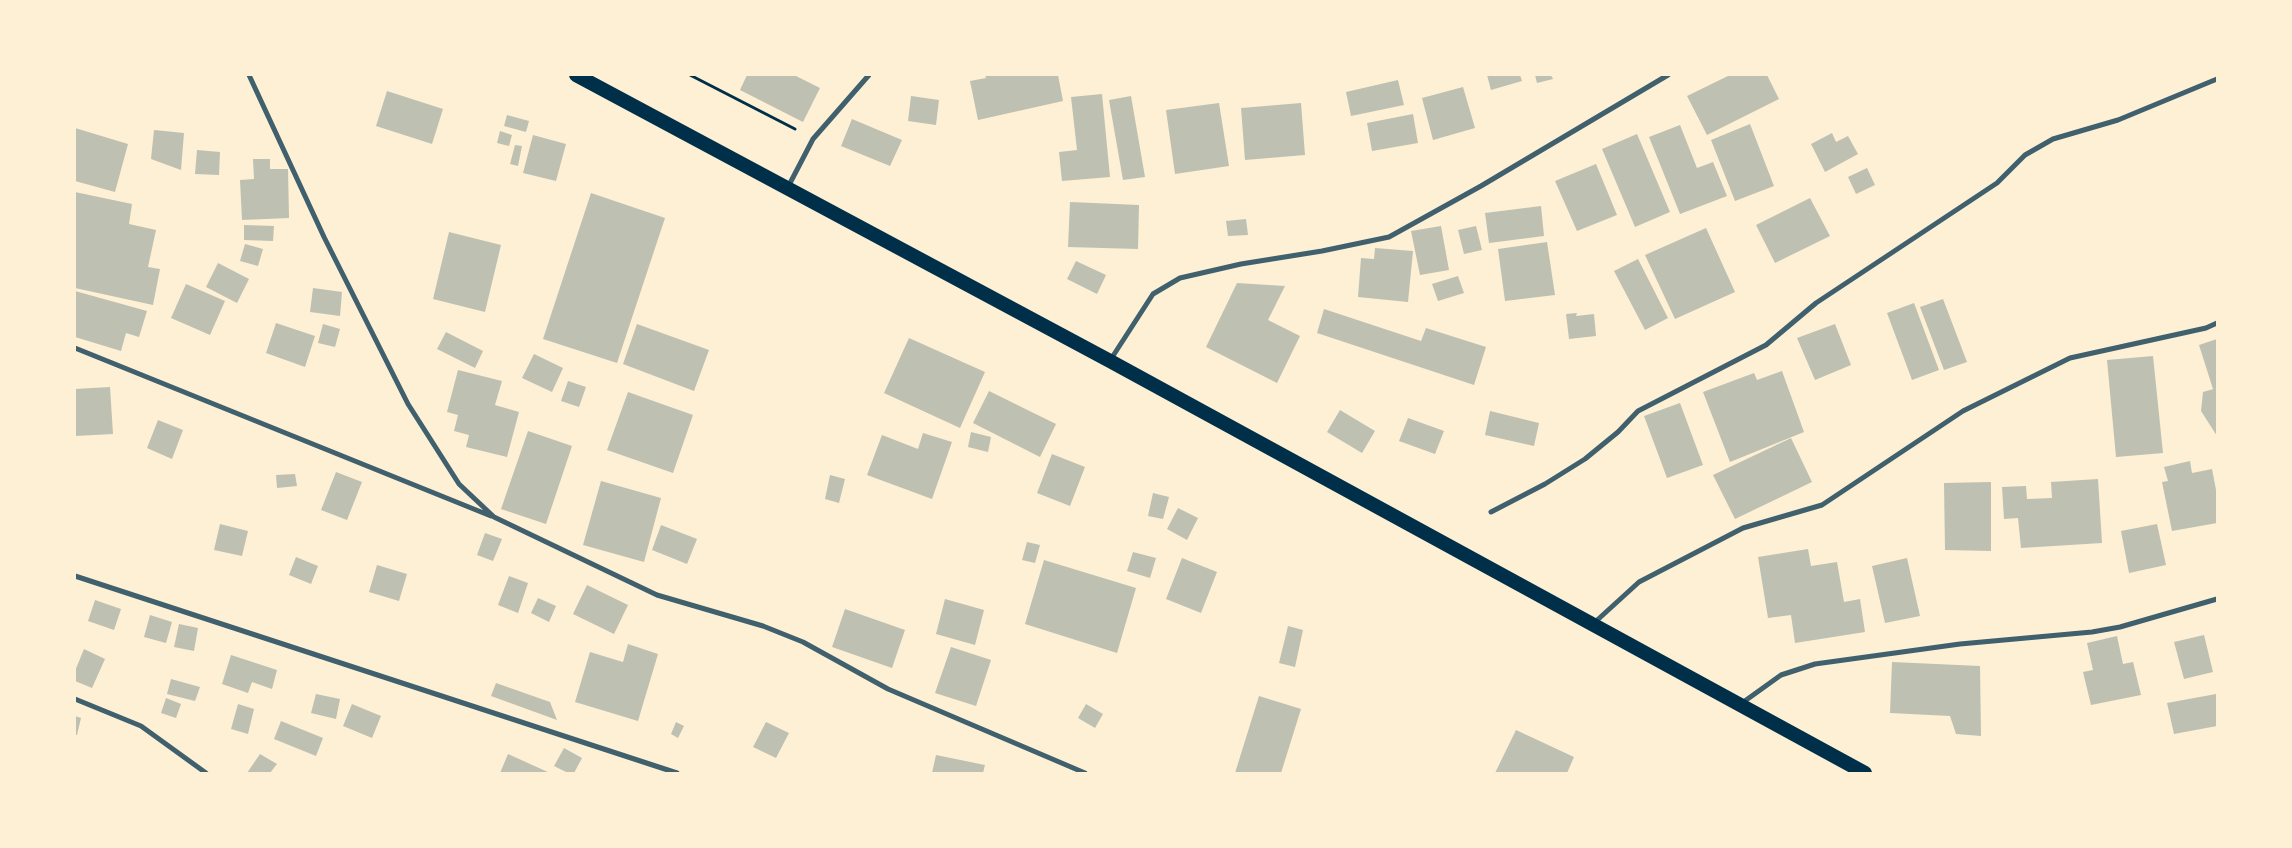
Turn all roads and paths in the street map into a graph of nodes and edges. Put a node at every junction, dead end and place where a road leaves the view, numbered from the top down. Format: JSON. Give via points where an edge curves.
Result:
{"nodes":[{"id":1,"x":248,"y":75,"type":"edge"},
{"id":2,"x":576,"y":75,"type":"edge"},
{"id":3,"x":690,"y":75,"type":"edge"},
{"id":4,"x":869,"y":75,"type":"edge"},
{"id":5,"x":1668,"y":75,"type":"edge"},
{"id":6,"x":2217,"y":79,"type":"edge"},
{"id":7,"x":813,"y":139,"type":"junction"},
{"id":8,"x":787,"y":187,"type":"junction"},
{"id":9,"x":2217,"y":323,"type":"edge"},
{"id":10,"x":75,"y":348,"type":"edge"},
{"id":11,"x":1110,"y":361,"type":"junction"},
{"id":12,"x":1491,"y":512,"type":"dead end"},
{"id":13,"x":494,"y":517,"type":"junction"},
{"id":14,"x":75,"y":576,"type":"edge"},
{"id":15,"x":2217,"y":599,"type":"edge"},
{"id":16,"x":1592,"y":625,"type":"junction"},
{"id":17,"x":75,"y":699,"type":"edge"},
{"id":18,"x":1740,"y":704,"type":"junction"},
{"id":19,"x":206,"y":773,"type":"edge"},
{"id":20,"x":677,"y":773,"type":"edge"},
{"id":21,"x":1085,"y":773,"type":"edge"},
{"id":22,"x":1865,"y":773,"type":"edge"}],
"edges":[{"from":1,"to":13,"type":"street","via":[[324,237],[408,404],[459,484]]},
{"from":2,"to":8,"type":"highway"},
{"from":3,"to":7,"type":"path"},
{"from":4,"to":7,"type":"street"},
{"from":5,"to":11,"type":"street","via":[[1389,237],[1180,278],[1153,294]]},
{"from":6,"to":12,"type":"street","via":[[2118,120],[2053,139],[2025,155],[1997,184],[1816,303],[1766,345],[1638,411],[1585,459]]},
{"from":7,"to":8,"type":"street"},
{"from":8,"to":11,"type":"highway"},
{"from":9,"to":16,"type":"street","via":[[2070,358],[1963,411],[1822,506],[1743,528],[1639,582]]},
{"from":10,"to":13,"type":"street"},
{"from":11,"to":16,"type":"highway"},
{"from":13,"to":21,"type":"street","via":[[656,595],[763,626],[803,642],[888,689]]},
{"from":14,"to":20,"type":"street"},
{"from":15,"to":18,"type":"street","via":[[2092,632],[1960,644],[1815,664],[1781,675]]},
{"from":16,"to":18,"type":"highway"},
{"from":17,"to":19,"type":"street","via":[[141,726]]},
{"from":18,"to":22,"type":"highway"}]}
